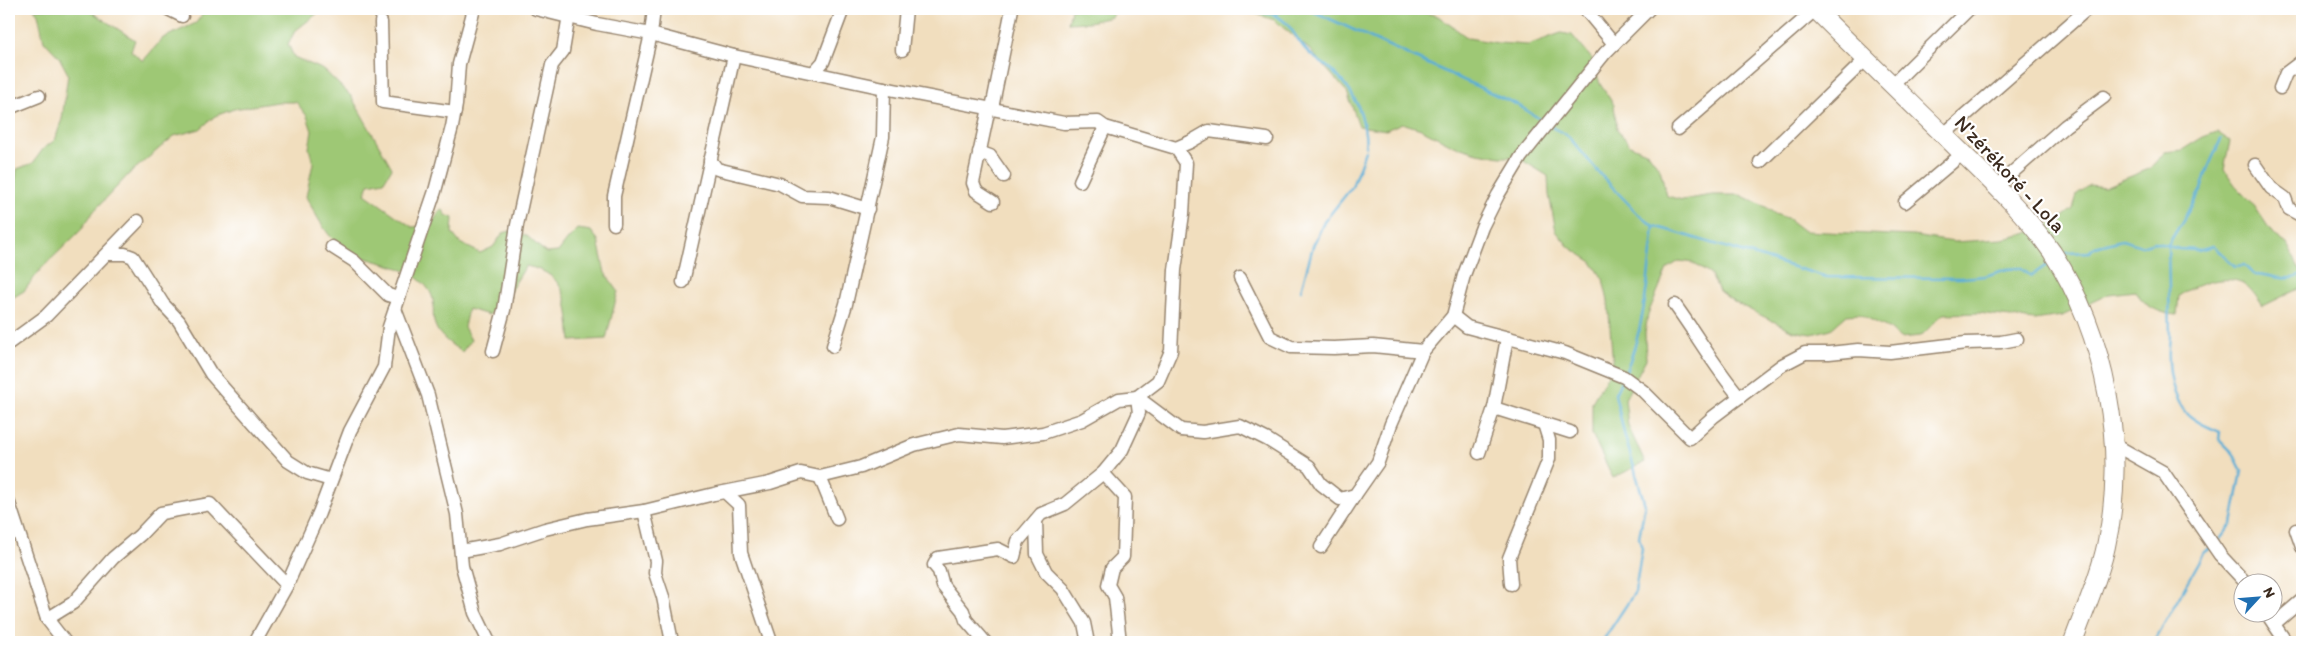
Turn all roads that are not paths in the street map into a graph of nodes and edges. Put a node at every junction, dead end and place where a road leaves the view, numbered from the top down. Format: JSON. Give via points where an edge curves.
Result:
{"nodes":[{"id":1,"x":168,"y":9,"type":"edge"},
{"id":2,"x":474,"y":9,"type":"edge"},
{"id":3,"x":536,"y":9,"type":"edge"},
{"id":4,"x":654,"y":9,"type":"edge"},
{"id":5,"x":843,"y":9,"type":"edge"},
{"id":6,"x":906,"y":9,"type":"edge"},
{"id":7,"x":1012,"y":9,"type":"edge"},
{"id":8,"x":1585,"y":9,"type":"edge"},
{"id":9,"x":1649,"y":9,"type":"edge"},
{"id":10,"x":1816,"y":9,"type":"edge"},
{"id":11,"x":1969,"y":9,"type":"edge"},
{"id":12,"x":2087,"y":9,"type":"edge"},
{"id":13,"x":570,"y":13,"type":"edge"},
{"id":14,"x":182,"y":16,"type":"dead end"},
{"id":15,"x":381,"y":22,"type":"dead end"},
{"id":16,"x":651,"y":34,"type":"junction"},
{"id":17,"x":1614,"y":44,"type":"junction"},
{"id":18,"x":902,"y":50,"type":"dead end"},
{"id":19,"x":734,"y":56,"type":"junction"},
{"id":20,"x":1866,"y":59,"type":"junction"},
{"id":21,"x":2302,"y":61,"type":"edge"},
{"id":22,"x":814,"y":72,"type":"junction"},
{"id":23,"x":1892,"y":85,"type":"junction"},
{"id":24,"x":884,"y":88,"type":"junction"},
{"id":25,"x":2280,"y":88,"type":"dead end"},
{"id":26,"x":39,"y":96,"type":"dead end"},
{"id":27,"x":2104,"y":97,"type":"dead end"},
{"id":28,"x":9,"y":108,"type":"edge"},
{"id":29,"x":990,"y":108,"type":"junction"},
{"id":30,"x":455,"y":112,"type":"junction"},
{"id":31,"x":1105,"y":127,"type":"junction"},
{"id":32,"x":1678,"y":129,"type":"dead end"},
{"id":33,"x":1943,"y":135,"type":"junction"},
{"id":34,"x":1267,"y":139,"type":"dead end"},
{"id":35,"x":1176,"y":148,"type":"junction"},
{"id":36,"x":979,"y":152,"type":"junction"},
{"id":37,"x":1962,"y":154,"type":"junction"},
{"id":38,"x":710,"y":160,"type":"junction"},
{"id":39,"x":1760,"y":162,"type":"dead end"},
{"id":40,"x":2255,"y":165,"type":"dead end"},
{"id":41,"x":1004,"y":176,"type":"dead end"},
{"id":42,"x":1080,"y":182,"type":"dead end"},
{"id":43,"x":1996,"y":187,"type":"junction"},
{"id":44,"x":993,"y":202,"type":"dead end"},
{"id":45,"x":1905,"y":202,"type":"dead end"},
{"id":46,"x":868,"y":209,"type":"junction"},
{"id":47,"x":2302,"y":216,"type":"edge"},
{"id":48,"x":138,"y":221,"type":"dead end"},
{"id":49,"x":614,"y":224,"type":"dead end"},
{"id":50,"x":332,"y":247,"type":"dead end"},
{"id":51,"x":107,"y":254,"type":"junction"},
{"id":52,"x":1240,"y":278,"type":"dead end"},
{"id":53,"x":683,"y":282,"type":"dead end"},
{"id":54,"x":396,"y":304,"type":"junction"},
{"id":55,"x":1675,"y":304,"type":"dead end"},
{"id":56,"x":1453,"y":316,"type":"junction"},
{"id":57,"x":1507,"y":338,"type":"junction"},
{"id":58,"x":2017,"y":339,"type":"dead end"},
{"id":59,"x":9,"y":343,"type":"edge"},
{"id":60,"x":833,"y":346,"type":"dead end"},
{"id":61,"x":1423,"y":351,"type":"junction"},
{"id":62,"x":493,"y":352,"type":"dead end"},
{"id":63,"x":1137,"y":397,"type":"junction"},
{"id":64,"x":1740,"y":397,"type":"junction"},
{"id":65,"x":1494,"y":408,"type":"junction"},
{"id":66,"x":1544,"y":424,"type":"junction"},
{"id":67,"x":1570,"y":432,"type":"dead end"},
{"id":68,"x":2115,"y":445,"type":"junction"},
{"id":69,"x":1479,"y":453,"type":"dead end"},
{"id":70,"x":1103,"y":473,"type":"junction"},
{"id":71,"x":820,"y":477,"type":"junction"},
{"id":72,"x":331,"y":480,"type":"junction"},
{"id":73,"x":749,"y":487,"type":"junction"},
{"id":74,"x":725,"y":492,"type":"junction"},
{"id":75,"x":1355,"y":495,"type":"junction"},
{"id":76,"x":9,"y":503,"type":"edge"},
{"id":77,"x":739,"y":505,"type":"junction"},
{"id":78,"x":644,"y":511,"type":"junction"},
{"id":79,"x":837,"y":519,"type":"dead end"},
{"id":80,"x":1036,"y":520,"type":"junction"},
{"id":81,"x":2296,"y":530,"type":"dead end"},
{"id":82,"x":1321,"y":547,"type":"dead end"},
{"id":83,"x":2302,"y":547,"type":"edge"},
{"id":84,"x":461,"y":551,"type":"junction"},
{"id":85,"x":2238,"y":574,"type":"edge"},
{"id":86,"x":287,"y":584,"type":"junction"},
{"id":87,"x":1511,"y":584,"type":"dead end"},
{"id":88,"x":2302,"y":600,"type":"edge"},
{"id":89,"x":2284,"y":611,"type":"edge"},
{"id":90,"x":47,"y":619,"type":"junction"},
{"id":91,"x":2273,"y":624,"type":"edge"},
{"id":92,"x":65,"y":642,"type":"edge"},
{"id":93,"x":255,"y":642,"type":"edge"},
{"id":94,"x":489,"y":642,"type":"edge"},
{"id":95,"x":672,"y":642,"type":"edge"},
{"id":96,"x":771,"y":642,"type":"edge"},
{"id":97,"x":985,"y":642,"type":"edge"},
{"id":98,"x":1084,"y":642,"type":"edge"},
{"id":99,"x":1120,"y":642,"type":"edge"},
{"id":100,"x":2073,"y":642,"type":"edge"},
{"id":101,"x":2286,"y":642,"type":"edge"}],
"edges":[{"from":1,"to":14,"type":"street"},
{"from":2,"to":30,"type":"street","via":[[459,64]]},
{"from":3,"to":13,"type":"street"},
{"from":4,"to":16,"type":"street"},
{"from":5,"to":22,"type":"street","via":[[823,62]]},
{"from":6,"to":18,"type":"street"},
{"from":7,"to":29,"type":"street"},
{"from":8,"to":17,"type":"street"},
{"from":9,"to":17,"type":"street"},
{"from":10,"to":20,"type":"highway","name":"N'zérékoré - Lola"},
{"from":10,"to":32,"type":"street"},
{"from":11,"to":23,"type":"street"},
{"from":12,"to":33,"type":"street"},
{"from":13,"to":16,"type":"street"},
{"from":13,"to":62,"type":"street","via":[[563,51],[552,65]]},
{"from":15,"to":30,"type":"street","via":[[383,102]]},
{"from":16,"to":19,"type":"street"},
{"from":16,"to":49,"type":"street","via":[[614,196]]},
{"from":17,"to":56,"type":"street","via":[[1521,157],[1486,219],[1464,275]]},
{"from":19,"to":22,"type":"street"},
{"from":19,"to":38,"type":"street"},
{"from":20,"to":23,"type":"highway","name":"N'zérékoré - Lola"},
{"from":20,"to":39,"type":"street"},
{"from":21,"to":25,"type":"street","via":[[2286,72]]},
{"from":22,"to":24,"type":"street"},
{"from":23,"to":33,"type":"highway","name":"N'zérékoré - Lola"},
{"from":24,"to":29,"type":"street"},
{"from":24,"to":46,"type":"street","via":[[883,137]]},
{"from":26,"to":28,"type":"street"},
{"from":27,"to":43,"type":"street","via":[[2065,126]]},
{"from":29,"to":31,"type":"street","via":[[1064,123],[1098,122]]},
{"from":29,"to":36,"type":"street"},
{"from":30,"to":54,"type":"street","via":[[435,191]]},
{"from":31,"to":35,"type":"street"},
{"from":31,"to":42,"type":"street"},
{"from":33,"to":37,"type":"highway","name":"N'zérékoré - Lola"},
{"from":34,"to":35,"type":"street","via":[[1209,131]]},
{"from":35,"to":63,"type":"street","via":[[1186,163],[1171,351],[1158,381]]},
{"from":36,"to":41,"type":"street","via":[[990,156]]},
{"from":36,"to":44,"type":"street","via":[[973,183],[976,191]]},
{"from":37,"to":43,"type":"highway","name":"N'zérékoré - Lola"},
{"from":37,"to":45,"type":"street"},
{"from":38,"to":46,"type":"street","via":[[717,170],[780,184],[802,196],[829,197]]},
{"from":38,"to":53,"type":"street"},
{"from":40,"to":47,"type":"street","via":[[2271,188],[2285,198],[2289,209]]},
{"from":43,"to":68,"type":"highway","name":"N'zérékoré - Lola","via":[[2055,258],[2085,319],[2101,365]]},
{"from":46,"to":60,"type":"street"},
{"from":48,"to":51,"type":"street"},
{"from":50,"to":54,"type":"street","via":[[354,261]]},
{"from":51,"to":59,"type":"street","via":[[46,316]]},
{"from":51,"to":72,"type":"street","via":[[133,257],[163,304],[179,321],[211,374],[288,461],[307,473]]},
{"from":52,"to":61,"type":"street","via":[[1270,337],[1291,347],[1373,346]]},
{"from":54,"to":72,"type":"street","via":[[389,327],[384,367],[350,431]]},
{"from":54,"to":84,"type":"street","via":[[428,395],[457,514]]},
{"from":55,"to":64,"type":"street","via":[[1721,375]]},
{"from":56,"to":57,"type":"street","via":[[1467,328]]},
{"from":56,"to":61,"type":"street"},
{"from":57,"to":64,"type":"street","via":[[1565,353],[1624,377],[1643,391],[1690,438]]},
{"from":57,"to":65,"type":"street"},
{"from":58,"to":64,"type":"street","via":[[1890,352],[1805,353],[1782,365]]},
{"from":61,"to":75,"type":"street","via":[[1378,462]]},
{"from":63,"to":70,"type":"street","via":[[1139,413],[1122,450]]},
{"from":63,"to":71,"type":"street","via":[[1119,399],[1082,420],[1043,432],[1002,438],[959,434],[914,445],[861,467]]},
{"from":63,"to":75,"type":"street","via":[[1181,430],[1203,432],[1240,426],[1309,466],[1321,484],[1340,499]]},
{"from":65,"to":66,"type":"street"},
{"from":65,"to":69,"type":"street"},
{"from":66,"to":67,"type":"street"},
{"from":66,"to":87,"type":"street","via":[[1549,440],[1548,459],[1509,558]]},
{"from":68,"to":85,"type":"street","via":[[2163,472],[2220,555]]},
{"from":68,"to":100,"type":"highway","name":"N'zérékoré - Lola","via":[[2115,483],[2106,547]]},
{"from":70,"to":80,"type":"street","via":[[1066,504],[1041,514]]},
{"from":70,"to":99,"type":"street","via":[[1125,497],[1123,557],[1112,568],[1108,585],[1115,597]]},
{"from":71,"to":73,"type":"street","via":[[801,473]]},
{"from":71,"to":79,"type":"street"},
{"from":72,"to":86,"type":"street"},
{"from":73,"to":74,"type":"street"},
{"from":73,"to":77,"type":"street"},
{"from":74,"to":77,"type":"street"},
{"from":74,"to":78,"type":"street"},
{"from":75,"to":82,"type":"street"},
{"from":76,"to":90,"type":"street"},
{"from":77,"to":96,"type":"street","via":[[741,553]]},
{"from":78,"to":84,"type":"street","via":[[587,519],[500,544]]},
{"from":78,"to":95,"type":"street"},
{"from":80,"to":97,"type":"street","via":[[1018,541],[1014,557],[998,550],[938,558],[934,565],[943,586]]},
{"from":80,"to":98,"type":"street","via":[[1037,554],[1046,572],[1063,589],[1084,623],[1087,638]]},
{"from":81,"to":83,"type":"street"},
{"from":84,"to":94,"type":"street","via":[[475,613]]},
{"from":86,"to":90,"type":"street","via":[[210,504],[161,513],[113,558],[73,603]]},
{"from":86,"to":93,"type":"street"},
{"from":88,"to":89,"type":"street"},
{"from":90,"to":92,"type":"street"},
{"from":91,"to":101,"type":"street"}]}
